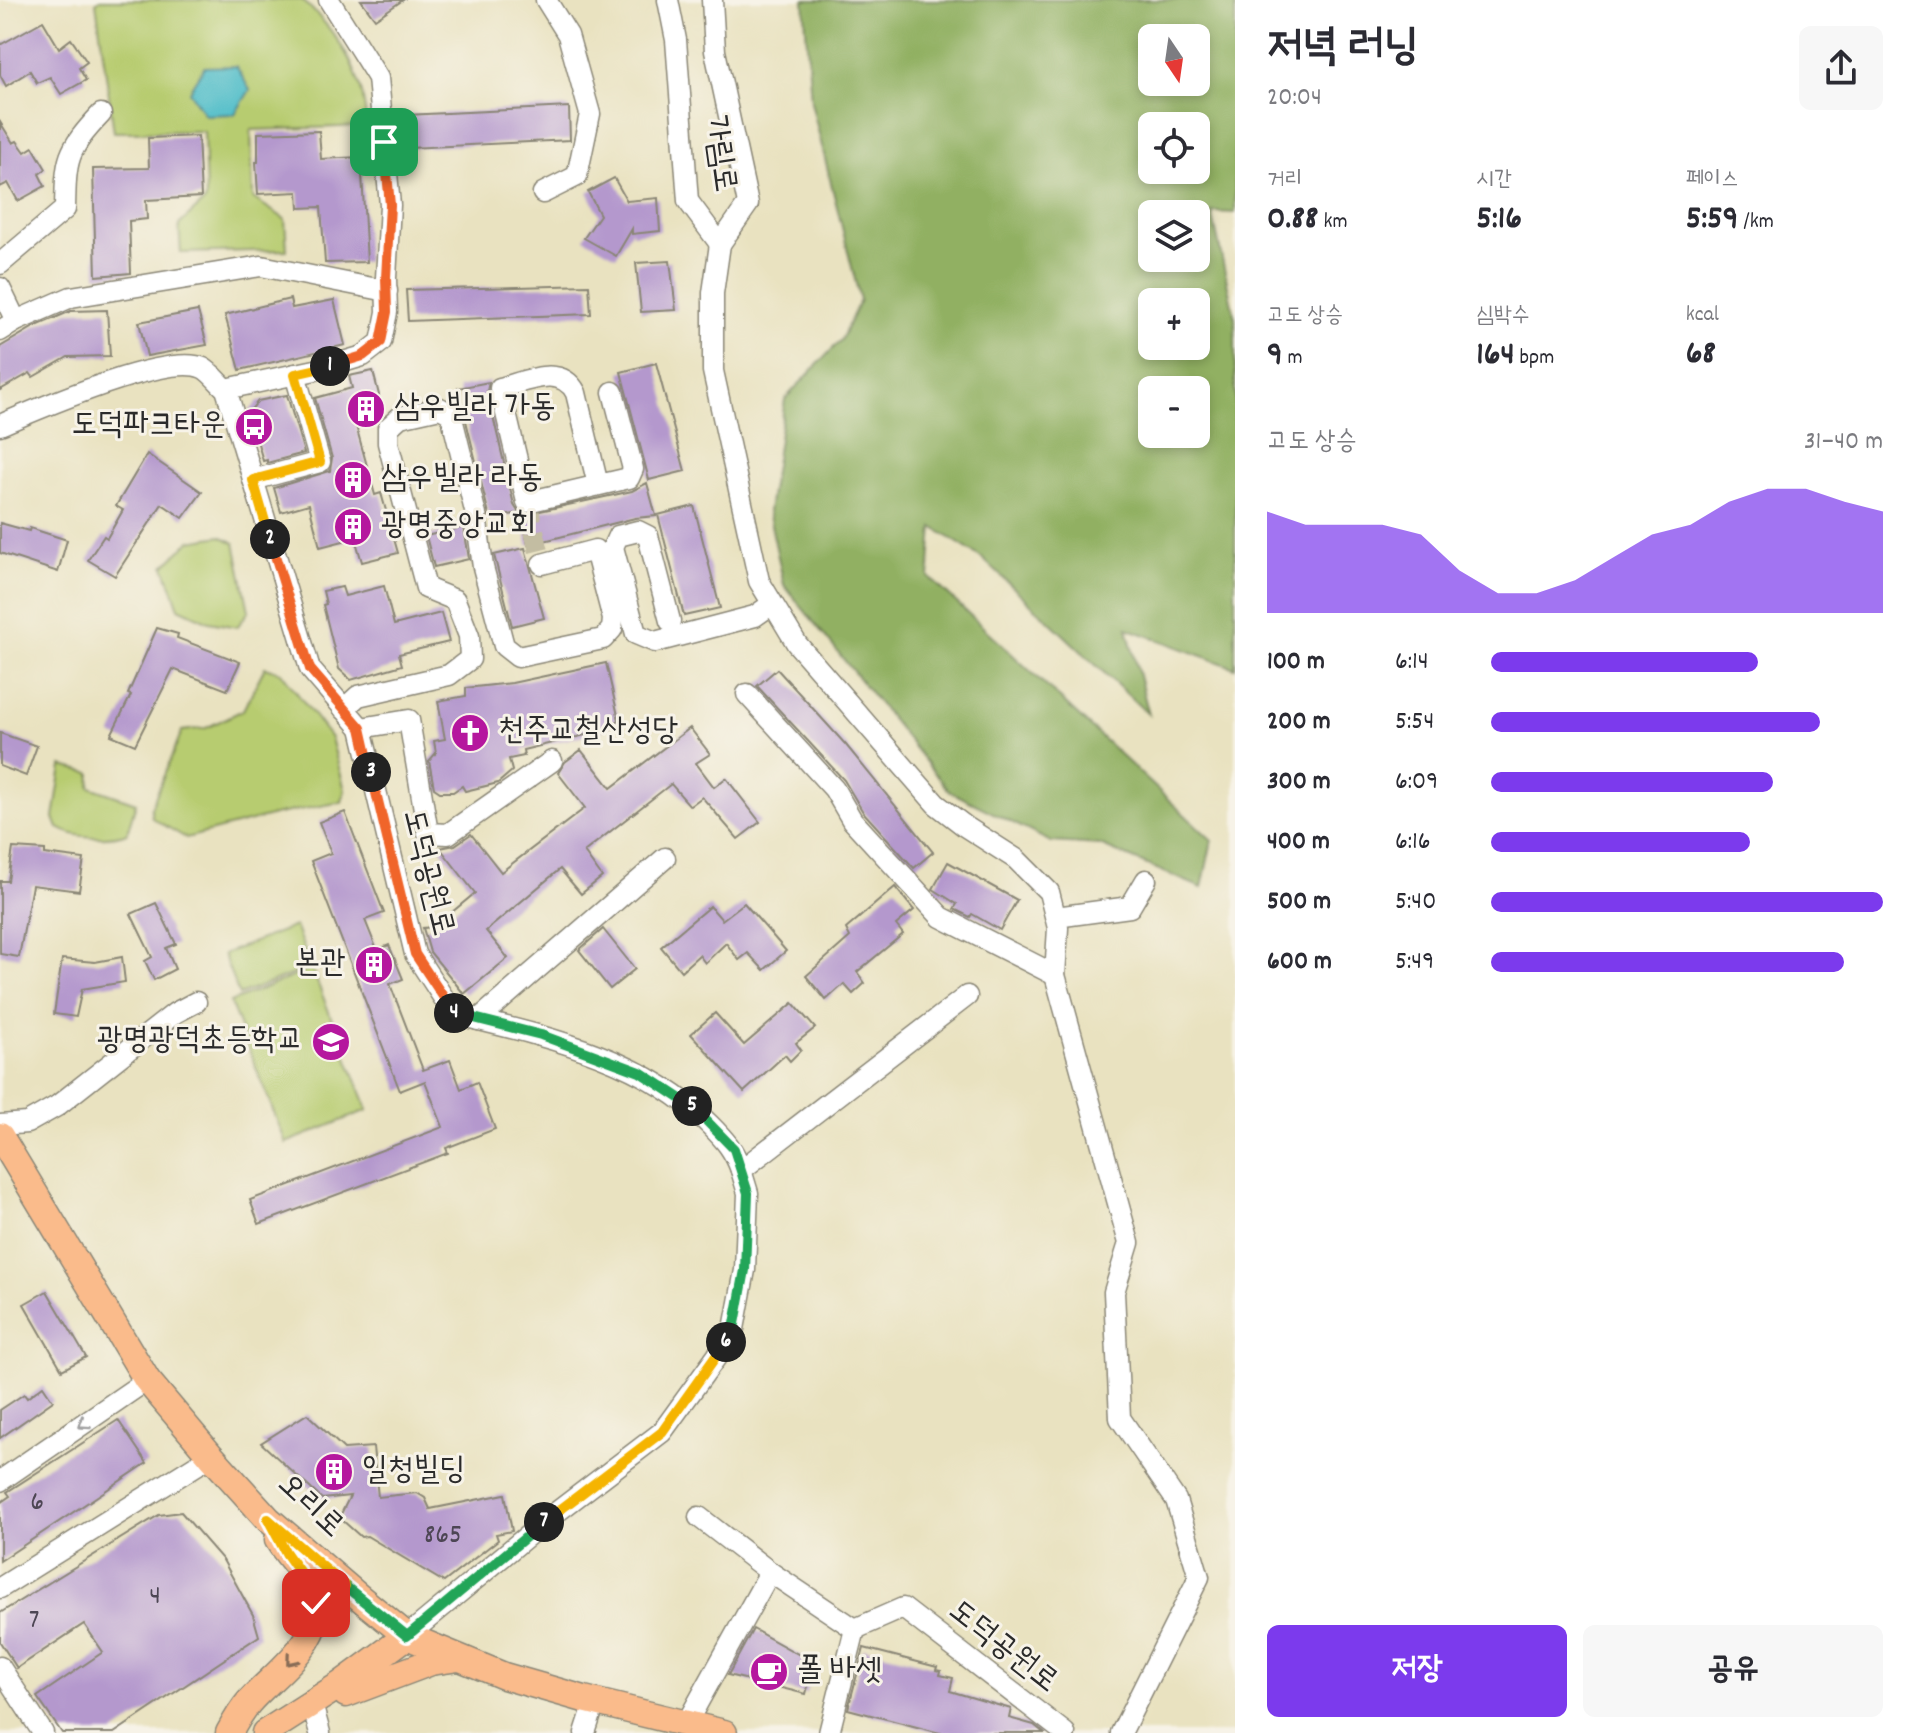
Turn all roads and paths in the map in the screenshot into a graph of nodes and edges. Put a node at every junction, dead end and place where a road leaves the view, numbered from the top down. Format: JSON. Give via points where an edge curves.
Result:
{"nodes":[{"id":1,"x":329,"y":0,"type":"edge"},
{"id":2,"x":546,"y":0,"type":"edge"},
{"id":3,"x":668,"y":0,"type":"edge"},
{"id":4,"x":712,"y":0,"type":"edge"},
{"id":5,"x":101,"y":114,"type":"dead end"},
{"id":6,"x":543,"y":193,"type":"dead end"},
{"id":7,"x":720,"y":244,"type":"junction"},
{"id":8,"x":0,"y":264,"type":"edge"},
{"id":9,"x":0,"y":288,"type":"edge"},
{"id":10,"x":387,"y":291,"type":"junction"},
{"id":11,"x":8,"y":326,"type":"edge"},
{"id":12,"x":295,"y":374,"type":"junction"},
{"id":13,"x":226,"y":389,"type":"junction"},
{"id":14,"x":613,"y":392,"type":"dead end"},
{"id":15,"x":0,"y":425,"type":"edge"},
{"id":16,"x":253,"y":480,"type":"junction"},
{"id":17,"x":598,"y":485,"type":"junction"},
{"id":18,"x":542,"y":564,"type":"dead end"},
{"id":19,"x":772,"y":604,"type":"junction"},
{"id":20,"x":670,"y":621,"type":"dead end"},
{"id":21,"x":747,"y":694,"type":"dead end"},
{"id":22,"x":344,"y":709,"type":"junction"},
{"id":23,"x":361,"y":728,"type":"junction"},
{"id":24,"x":552,"y":761,"type":"dead end"},
{"id":25,"x":665,"y":858,"type":"dead end"},
{"id":26,"x":1146,"y":880,"type":"dead end"},
{"id":27,"x":1056,"y":917,"type":"junction"},
{"id":28,"x":1055,"y":975,"type":"junction"},
{"id":29,"x":967,"y":996,"type":"dead end"},
{"id":30,"x":196,"y":1002,"type":"dead end"},
{"id":31,"x":478,"y":1020,"type":"junction"},
{"id":32,"x":0,"y":1125,"type":"edge"},
{"id":33,"x":0,"y":1136,"type":"edge"},
{"id":34,"x":741,"y":1170,"type":"junction"},
{"id":35,"x":0,"y":1175,"type":"edge"},
{"id":36,"x":45,"y":1210,"type":"junction"},
{"id":37,"x":147,"y":1380,"type":"junction"},
{"id":38,"x":211,"y":1456,"type":"junction"},
{"id":39,"x":0,"y":1481,"type":"edge"},
{"id":40,"x":699,"y":1517,"type":"dead end"},
{"id":41,"x":268,"y":1519,"type":"junction"},
{"id":42,"x":770,"y":1572,"type":"junction"},
{"id":43,"x":0,"y":1588,"type":"edge"},
{"id":44,"x":855,"y":1629,"type":"junction"},
{"id":45,"x":407,"y":1636,"type":"junction"},
{"id":46,"x":459,"y":1658,"type":"junction"},
{"id":47,"x":0,"y":1667,"type":"edge"},
{"id":48,"x":7,"y":1692,"type":"edge"},
{"id":49,"x":316,"y":1701,"type":"junction"},
{"id":50,"x":595,"y":1702,"type":"junction"},
{"id":51,"x":686,"y":1724,"type":"junction"},
{"id":52,"x":43,"y":1733,"type":"edge"},
{"id":53,"x":229,"y":1733,"type":"edge"},
{"id":54,"x":265,"y":1733,"type":"edge"},
{"id":55,"x":320,"y":1733,"type":"edge"},
{"id":56,"x":585,"y":1733,"type":"edge"},
{"id":57,"x":724,"y":1733,"type":"edge"},
{"id":58,"x":829,"y":1733,"type":"edge"},
{"id":59,"x":1065,"y":1733,"type":"edge"},
{"id":60,"x":1121,"y":1733,"type":"edge"}],
"edges":[{"from":1,"to":10,"type":"street","via":[[378,78],[390,205]]},
{"from":2,"to":6,"type":"street","via":[[568,35],[590,114],[577,176]]},
{"from":3,"to":7,"type":"street","name":"가림로","via":[[676,40],[688,201]]},
{"from":4,"to":7,"type":"street","name":"가림로","via":[[715,51],[748,204]]},
{"from":5,"to":8,"type":"street","via":[[75,142],[65,172],[65,209]]},
{"from":7,"to":19,"type":"street","via":[[713,293],[713,371],[759,581]]},
{"from":9,"to":11,"type":"street"},
{"from":10,"to":11,"type":"street","via":[[261,266],[71,297]]},
{"from":10,"to":12,"type":"street","via":[[381,342],[363,356]]},
{"from":12,"to":13,"type":"street"},
{"from":12,"to":16,"type":"street","via":[[320,462]]},
{"from":13,"to":15,"type":"street","via":[[203,368],[175,364],[71,395]]},
{"from":13,"to":16,"type":"street","name":"도덕공원로"},
{"from":14,"to":17,"type":"street","via":[[633,469],[629,478]]},
{"from":16,"to":22,"type":"street","name":"도덕공원로","via":[[310,669]]},
{"from":17,"to":17,"type":"street","via":[[527,502],[500,388],[554,375],[571,383]]},
{"from":18,"to":22,"type":"street","via":[[595,550],[613,619],[603,639],[518,657],[504,646],[451,414],[440,408],[400,417],[388,428],[388,443],[426,588],[455,600],[469,636],[470,659],[449,675],[358,696]]},
{"from":19,"to":20,"type":"street","via":[[755,616],[655,642],[636,634],[613,547],[618,536],[638,531],[648,536]]},
{"from":19,"to":27,"type":"street","via":[[797,644],[936,804],[1016,859],[1049,892]]},
{"from":21,"to":28,"type":"street","via":[[941,917]]},
{"from":22,"to":23,"type":"street","name":"도덕공원로"},
{"from":23,"to":24,"type":"street","via":[[409,720],[428,833],[448,834]]},
{"from":23,"to":31,"type":"street","name":"도덕공원로","via":[[415,954],[454,1014]]},
{"from":25,"to":31,"type":"street"},
{"from":26,"to":27,"type":"street","via":[[1130,907]]},
{"from":27,"to":28,"type":"street"},
{"from":28,"to":60,"type":"street","via":[[1129,1243],[1114,1292],[1120,1418],[1176,1500],[1199,1577]]},
{"from":29,"to":34,"type":"street"},
{"from":30,"to":32,"type":"street","via":[[57,1106],[27,1123]]},
{"from":31,"to":34,"type":"street","name":"도덕공원로","via":[[541,1035],[640,1072],[690,1104],[734,1149]]},
{"from":33,"to":36,"type":"main road","name":"오리로"},
{"from":34,"to":45,"type":"street","via":[[748,1193],[745,1270],[734,1329],[662,1432]]},
{"from":35,"to":36,"type":"main road"},
{"from":36,"to":37,"type":"main road","name":"오리로"},
{"from":37,"to":38,"type":"main road","name":"오리로"},
{"from":37,"to":39,"type":"street","one_way":true},
{"from":38,"to":41,"type":"main road","name":"오리로"},
{"from":38,"to":43,"type":"street"},
{"from":40,"to":42,"type":"street"},
{"from":41,"to":45,"type":"main road","name":"오리로"},
{"from":41,"to":53,"type":"main road","one_way":true,"via":[[313,1591],[315,1617],[303,1647],[249,1701]]},
{"from":42,"to":44,"type":"street"},
{"from":42,"to":51,"type":"street"},
{"from":44,"to":58,"type":"street"},
{"from":44,"to":59,"type":"street","name":"도덕공원로","via":[[903,1608]]},
{"from":45,"to":46,"type":"main road","name":"오리로"},
{"from":45,"to":49,"type":"main road"},
{"from":46,"to":49,"type":"main road","via":[[431,1662]]},
{"from":46,"to":50,"type":"main road","name":"오리로"},
{"from":47,"to":48,"type":"street"},
{"from":48,"to":52,"type":"street"},
{"from":49,"to":54,"type":"main road"},
{"from":49,"to":55,"type":"street"},
{"from":50,"to":51,"type":"main road","name":"오리로"},
{"from":50,"to":56,"type":"street"},
{"from":51,"to":57,"type":"main road","name":"오리로"}]}
